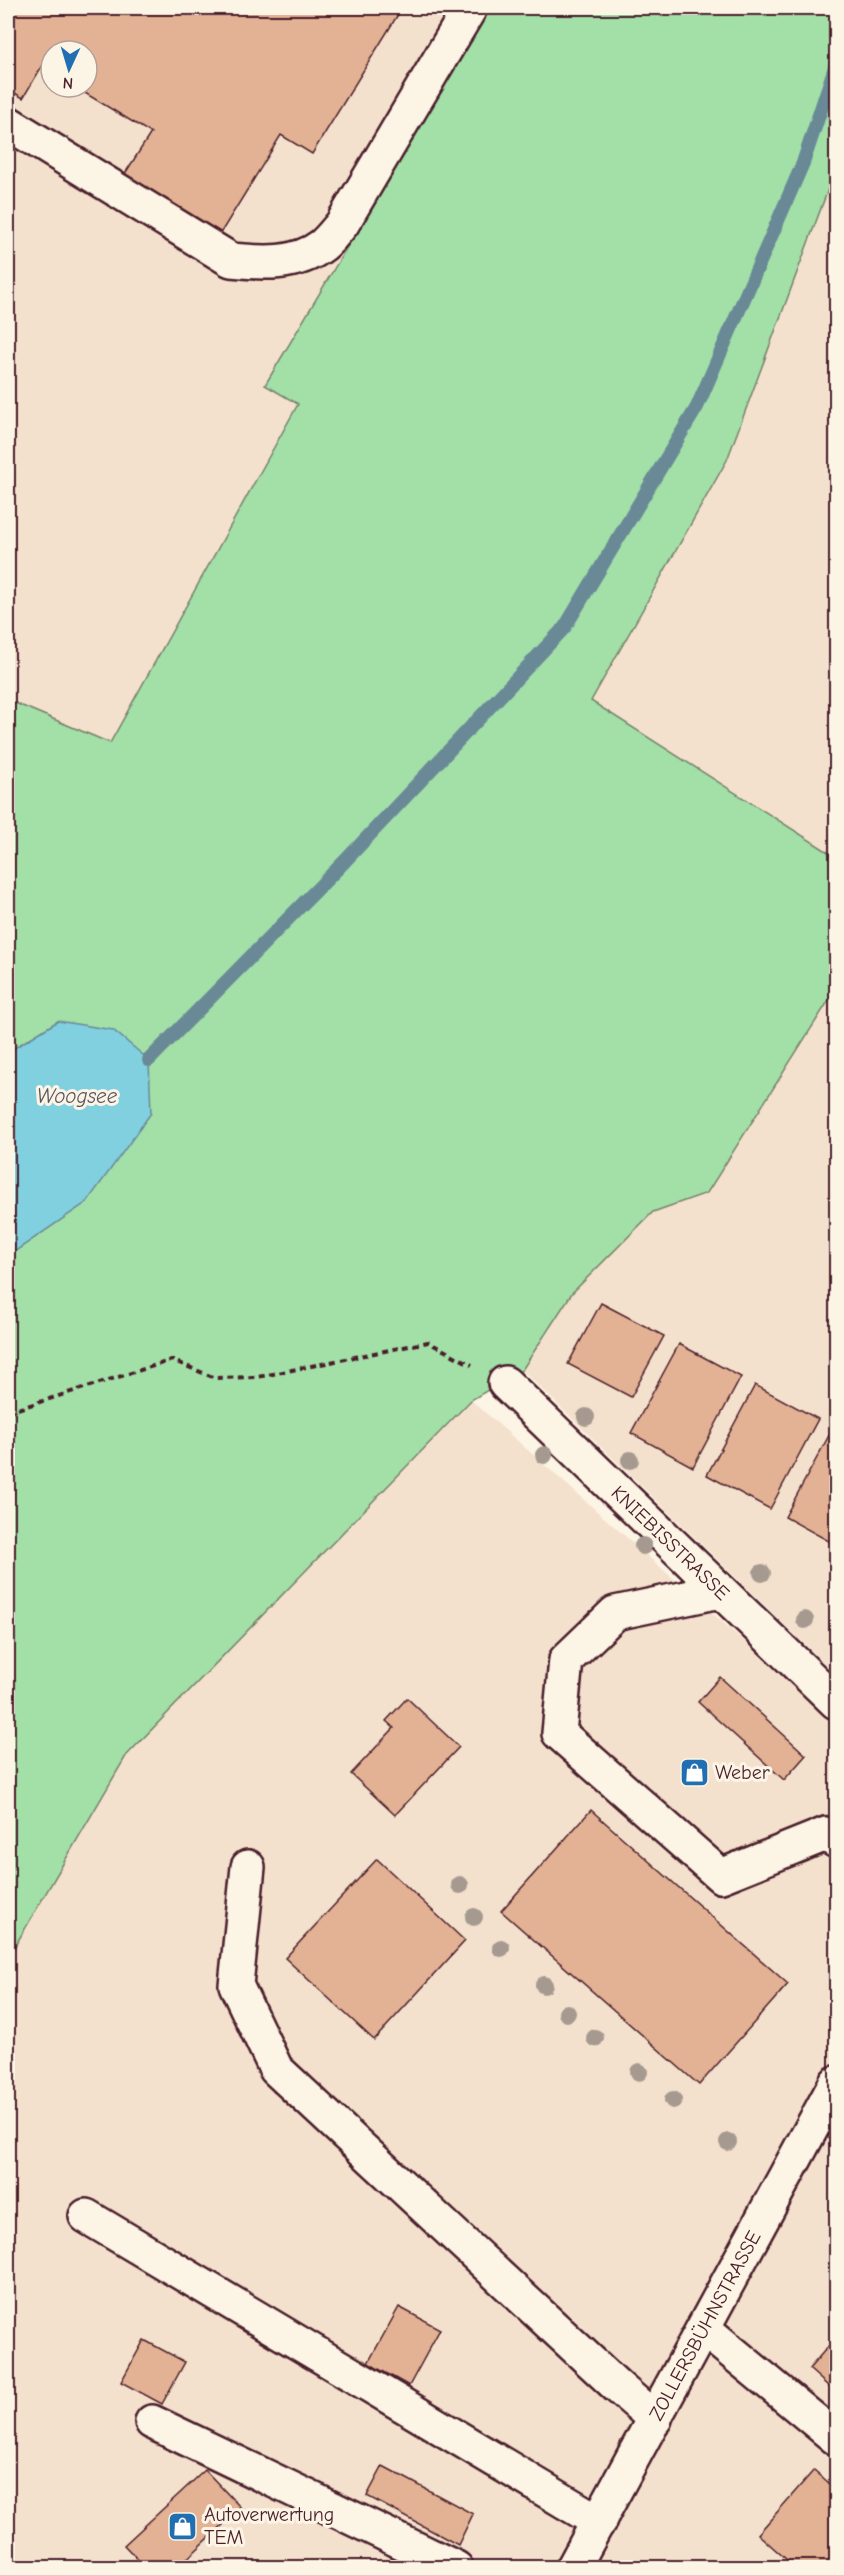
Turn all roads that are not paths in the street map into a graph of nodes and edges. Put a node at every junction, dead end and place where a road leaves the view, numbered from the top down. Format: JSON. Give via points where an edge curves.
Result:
{"nodes":[{"id":1,"x":470,"y":8,"type":"edge"},
{"id":2,"x":8,"y":123,"type":"edge"},
{"id":3,"x":505,"y":1383,"type":"road end"},
{"id":4,"x":720,"y":1591,"type":"junction"},
{"id":5,"x":835,"y":1695,"type":"edge"},
{"id":6,"x":837,"y":1841,"type":"edge"},
{"id":7,"x":248,"y":1867,"type":"dead end"},
{"id":8,"x":837,"y":2083,"type":"edge"},
{"id":9,"x":86,"y":2216,"type":"dead end"},
{"id":10,"x":704,"y":2329,"type":"junction"},
{"id":11,"x":656,"y":2419,"type":"junction"},
{"id":12,"x":152,"y":2422,"type":"dead end"},
{"id":13,"x":837,"y":2438,"type":"edge"},
{"id":14,"x":598,"y":2522,"type":"junction"},
{"id":15,"x":581,"y":2565,"type":"edge"},
{"id":16,"x":456,"y":2568,"type":"edge"}],
"edges":[{"from":1,"to":2,"type":"street","via":[[342,224],[322,245],[298,258],[267,263],[231,260]]},
{"from":3,"to":4,"type":"street","name":"KNIEBISSTRASSE"},
{"from":4,"to":5,"type":"street","name":"KNIEBISSTRASSE"},
{"from":4,"to":6,"type":"street","via":[[615,1613],[566,1660],[559,1733],[721,1876],[826,1834]]},
{"from":7,"to":11,"type":"street","via":[[236,1985],[276,2069]]},
{"from":8,"to":10,"type":"street","name":"ZOLLERSBÜHNSTRASSE"},
{"from":9,"to":14,"type":"street"},
{"from":10,"to":11,"type":"street","name":"ZOLLERSBÜHNSTRASSE"},
{"from":10,"to":13,"type":"street"},
{"from":11,"to":14,"type":"street","name":"ZOLLERSBÜHNSTRASSE"},
{"from":12,"to":16,"type":"street"},
{"from":14,"to":15,"type":"street","name":"ZOLLERSBÜHNSTRASSE"}]}
